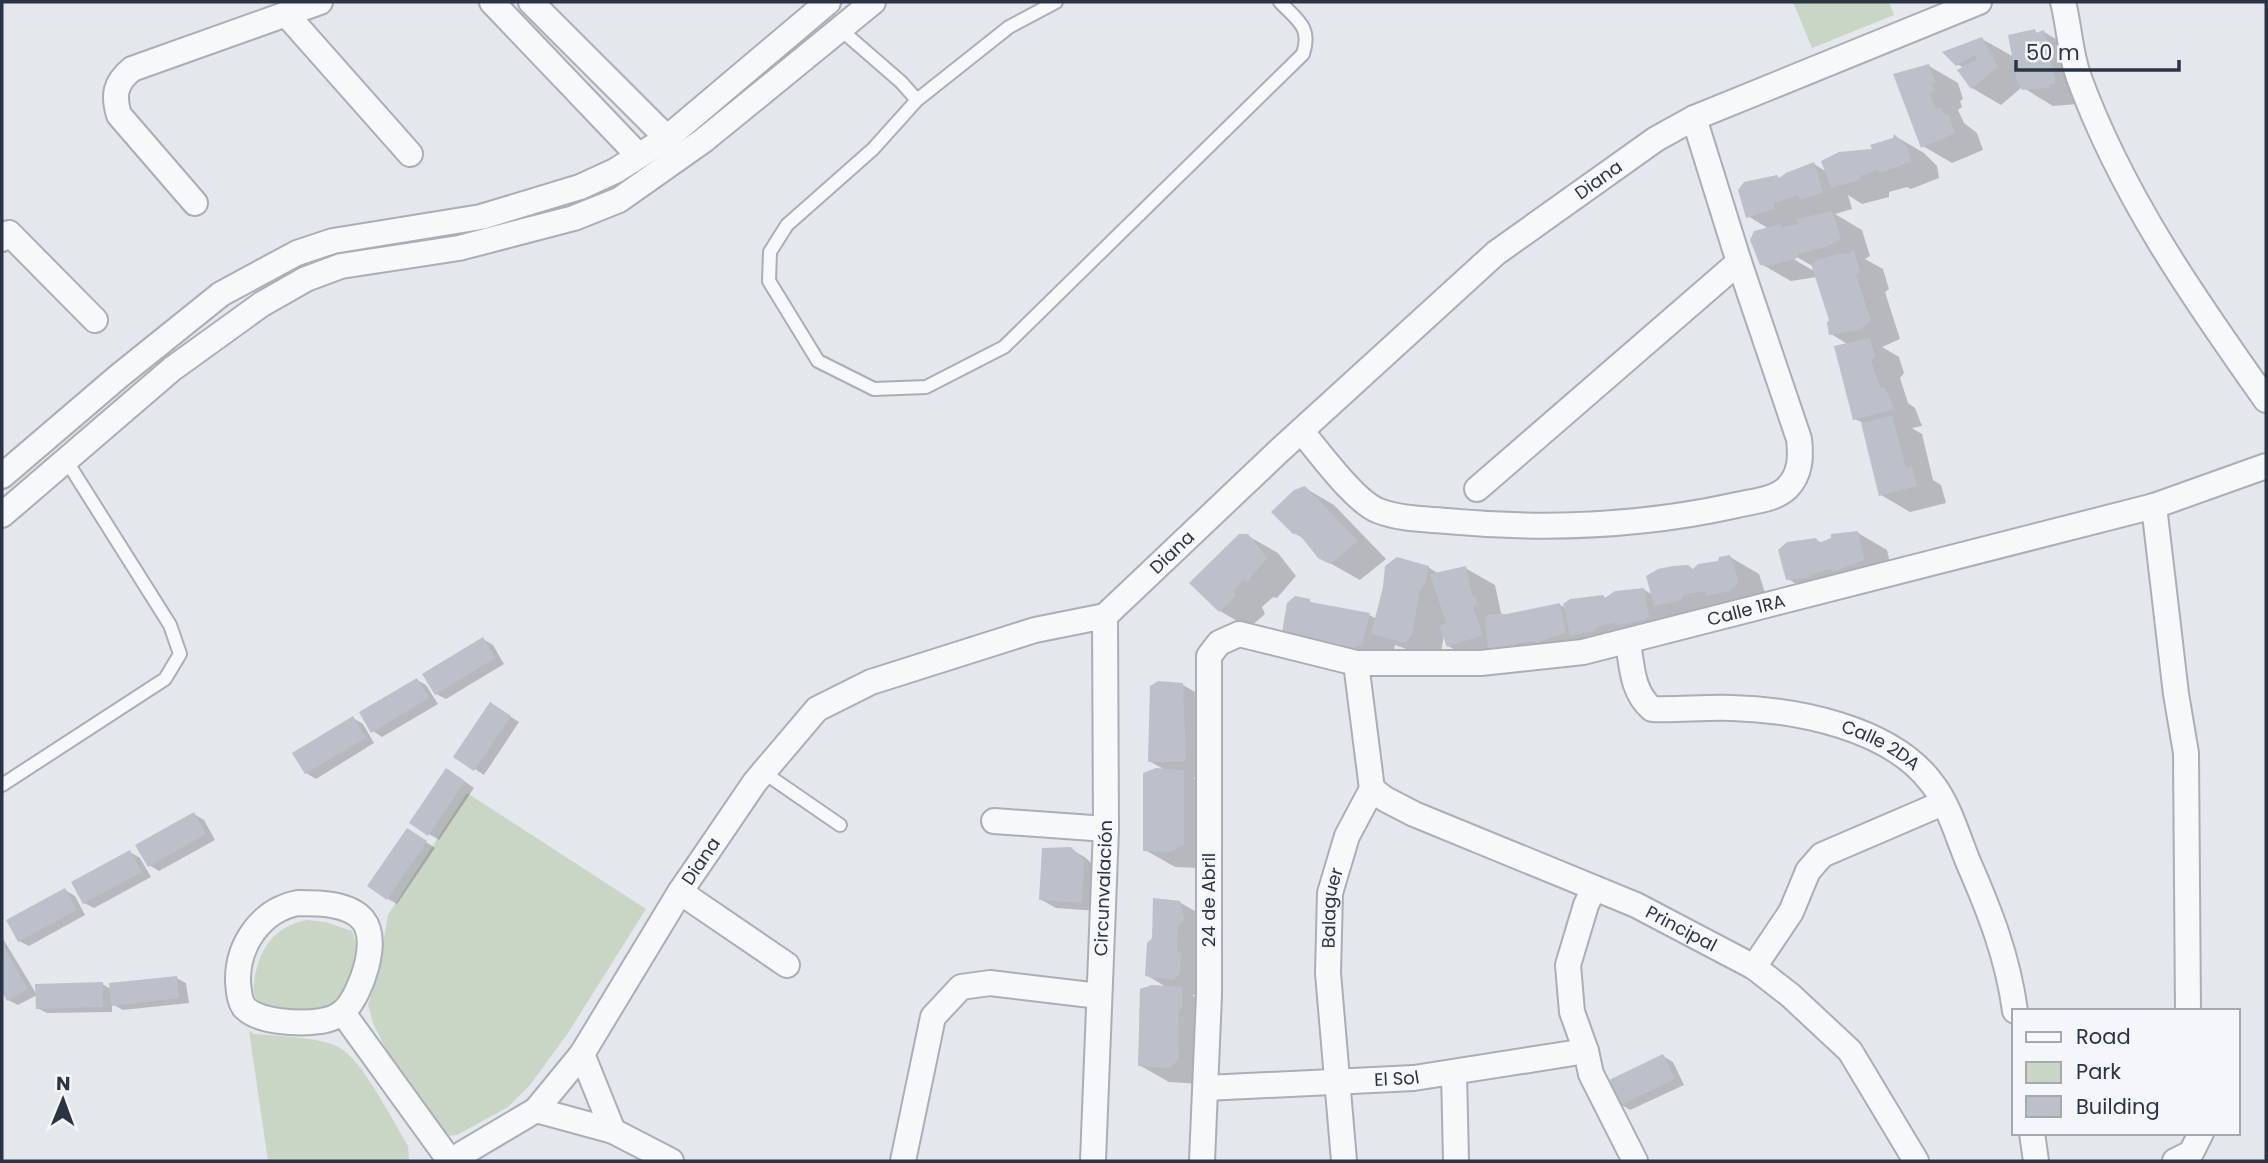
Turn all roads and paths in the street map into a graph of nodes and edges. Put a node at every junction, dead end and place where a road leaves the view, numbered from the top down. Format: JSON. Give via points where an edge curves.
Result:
{"nodes":[{"id":1,"x":320,"y":2,"type":"edge"},
{"id":2,"x":492,"y":2,"type":"edge"},
{"id":3,"x":531,"y":2,"type":"edge"},
{"id":4,"x":828,"y":2,"type":"edge"},
{"id":5,"x":873,"y":2,"type":"edge"},
{"id":6,"x":1056,"y":2,"type":"edge"},
{"id":7,"x":1280,"y":2,"type":"edge"},
{"id":8,"x":1979,"y":2,"type":"edge"},
{"id":9,"x":2063,"y":2,"type":"edge"},
{"id":10,"x":286,"y":14,"type":"junction"},
{"id":11,"x":840,"y":29,"type":"junction"},
{"id":12,"x":917,"y":100,"type":"junction"},
{"id":13,"x":1694,"y":118,"type":"junction"},
{"id":14,"x":667,"y":138,"type":"junction"},
{"id":15,"x":410,"y":154,"type":"dead end"},
{"id":16,"x":638,"y":155,"type":"junction"},
{"id":17,"x":195,"y":203,"type":"dead end"},
{"id":18,"x":2,"y":239,"type":"edge"},
{"id":19,"x":1739,"y":262,"type":"junction"},
{"id":20,"x":95,"y":320,"type":"dead end"},
{"id":21,"x":2266,"y":400,"type":"edge"},
{"id":22,"x":1302,"y":432,"type":"junction"},
{"id":23,"x":66,"y":460,"type":"junction"},
{"id":24,"x":2266,"y":466,"type":"edge"},
{"id":25,"x":2,"y":476,"type":"edge"},
{"id":26,"x":1477,"y":489,"type":"dead end"},
{"id":27,"x":2154,"y":506,"type":"junction"},
{"id":28,"x":2,"y":515,"type":"edge"},
{"id":29,"x":1105,"y":616,"type":"junction"},
{"id":30,"x":1628,"y":642,"type":"junction"},
{"id":31,"x":1219,"y":643,"type":"joint"},
{"id":32,"x":1356,"y":663,"type":"junction"},
{"id":33,"x":763,"y":772,"type":"junction"},
{"id":34,"x":2,"y":785,"type":"edge"},
{"id":35,"x":1372,"y":789,"type":"junction"},
{"id":36,"x":1943,"y":803,"type":"junction"},
{"id":37,"x":994,"y":821,"type":"dead end"},
{"id":38,"x":840,"y":825,"type":"dead end"},
{"id":39,"x":1106,"y":829,"type":"junction"},
{"id":40,"x":1594,"y":888,"type":"junction"},
{"id":41,"x":680,"y":892,"type":"junction"},
{"id":42,"x":787,"y":965,"type":"dead end"},
{"id":43,"x":1754,"y":967,"type":"junction"},
{"id":44,"x":1099,"y":996,"type":"junction"},
{"id":45,"x":2015,"y":1009,"type":"edge"},
{"id":46,"x":2188,"y":1009,"type":"edge"},
{"id":47,"x":343,"y":1013,"type":"junction"},
{"id":48,"x":1586,"y":1051,"type":"junction"},
{"id":49,"x":582,"y":1054,"type":"junction"},
{"id":50,"x":1454,"y":1073,"type":"junction"},
{"id":51,"x":1336,"y":1082,"type":"junction"},
{"id":52,"x":1206,"y":1088,"type":"junction"},
{"id":53,"x":536,"y":1110,"type":"junction"},
{"id":54,"x":613,"y":1131,"type":"junction"},
{"id":55,"x":2032,"y":1135,"type":"edge"},
{"id":56,"x":2200,"y":1135,"type":"edge"},
{"id":57,"x":1088,"y":1156,"type":"edge"},
{"id":58,"x":450,"y":1161,"type":"edge"},
{"id":59,"x":671,"y":1161,"type":"edge"},
{"id":60,"x":903,"y":1161,"type":"edge"},
{"id":61,"x":1202,"y":1161,"type":"edge"},
{"id":62,"x":1344,"y":1161,"type":"edge"},
{"id":63,"x":1456,"y":1161,"type":"edge"},
{"id":64,"x":1635,"y":1161,"type":"edge"},
{"id":65,"x":1916,"y":1161,"type":"edge"},
{"id":66,"x":2036,"y":1161,"type":"edge"},
{"id":67,"x":2177,"y":1161,"type":"edge"}],
"edges":[{"from":1,"to":10,"type":"street"},
{"from":2,"to":16,"type":"street"},
{"from":3,"to":14,"type":"street"},
{"from":4,"to":14,"type":"street"},
{"from":5,"to":11,"type":"street"},
{"from":6,"to":12,"type":"lane","via":[[1009,27]]},
{"from":7,"to":12,"type":"lane","via":[[1303,26],[1307,37],[1303,54],[1004,347],[926,387],[874,389],[818,361],[769,281],[770,252],[787,225],[873,149]]},
{"from":8,"to":13,"type":"street","name":"Diana"},
{"from":9,"to":21,"type":"street","via":[[2077,72],[2141,213]]},
{"from":10,"to":15,"type":"street"},
{"from":10,"to":17,"type":"street","via":[[132,69],[123,77],[114,100],[119,115]]},
{"from":11,"to":12,"type":"lane"},
{"from":11,"to":23,"type":"street","via":[[704,140],[619,200],[574,218],[459,248],[341,266],[306,279],[262,304],[172,369]]},
{"from":13,"to":19,"type":"street"},
{"from":13,"to":22,"type":"street","name":"Diana","via":[[1656,139],[1496,253]]},
{"from":14,"to":16,"type":"street"},
{"from":16,"to":25,"type":"street","via":[[580,187],[493,214],[333,241],[297,253],[221,295]]},
{"from":18,"to":20,"type":"street","via":[[9,233]]},
{"from":19,"to":22,"type":"street","via":[[1800,439],[1796,476],[1771,497],[1719,509],[1557,526],[1398,515],[1378,511],[1362,501]]},
{"from":19,"to":26,"type":"street"},
{"from":22,"to":29,"type":"street","name":"Diana"},
{"from":23,"to":28,"type":"street"},
{"from":23,"to":34,"type":"lane","via":[[170,625],[180,654],[165,679]]},
{"from":24,"to":27,"type":"street","name":"Calle 1RA"},
{"from":27,"to":30,"type":"street","name":"Calle 1RA"},
{"from":27,"to":46,"type":"street","via":[[2186,753]]},
{"from":29,"to":33,"type":"street","name":"Diana","via":[[1035,630],[871,682],[817,709]]},
{"from":29,"to":39,"type":"street","name":"Circunvalación"},
{"from":30,"to":32,"type":"street","name":"Calle 1RA","via":[[1583,652],[1481,663]]},
{"from":30,"to":36,"type":"street","name":"Calle 2DA","via":[[1640,699],[1652,709],[1774,710],[1833,724],[1882,743],[1910,761],[1932,782]]},
{"from":31,"to":32,"type":"street","name":"Calle 1RA","via":[[1239,634]]},
{"from":31,"to":52,"type":"street","name":"24 de Abril","via":[[1209,656]]},
{"from":32,"to":35,"type":"street"},
{"from":33,"to":38,"type":"lane"},
{"from":33,"to":41,"type":"street","name":"Diana"},
{"from":35,"to":40,"type":"street","name":"Principal","via":[[1414,814]]},
{"from":35,"to":51,"type":"street","name":"Balaguer","via":[[1347,836],[1330,894],[1328,973]]},
{"from":36,"to":43,"type":"street","via":[[1822,855],[1808,871],[1791,912]]},
{"from":36,"to":45,"type":"street","name":"Calle 2DA","via":[[1994,923],[2011,976]]},
{"from":37,"to":39,"type":"street"},
{"from":39,"to":44,"type":"street","name":"Circunvalación"},
{"from":40,"to":43,"type":"street","name":"Principal"},
{"from":40,"to":48,"type":"street","via":[[1568,965],[1572,1012]]},
{"from":41,"to":42,"type":"street"},
{"from":41,"to":49,"type":"street","name":"Diana"},
{"from":43,"to":65,"type":"street","name":"Principal","via":[[1850,1051]]},
{"from":44,"to":57,"type":"street","name":"Circunvalación"},
{"from":44,"to":60,"type":"street","via":[[990,983],[961,987],[933,1017]]},
{"from":47,"to":47,"type":"street","via":[[364,978],[369,948],[365,922],[346,909],[314,903],[285,905],[266,917],[252,934],[239,966],[240,1001],[245,1009],[260,1018],[303,1022]]},
{"from":47,"to":58,"type":"street"},
{"from":48,"to":50,"type":"street","name":"El Sol"},
{"from":48,"to":64,"type":"street","via":[[1591,1074]]},
{"from":49,"to":53,"type":"street","name":"Diana"},
{"from":49,"to":54,"type":"street"},
{"from":50,"to":51,"type":"street","name":"El Sol"},
{"from":50,"to":63,"type":"street"},
{"from":51,"to":52,"type":"street","name":"El Sol"},
{"from":51,"to":62,"type":"street","name":"Balaguer"},
{"from":52,"to":61,"type":"street","name":"24 de Abril"},
{"from":53,"to":54,"type":"street"},
{"from":53,"to":58,"type":"street","name":"Diana"},
{"from":54,"to":59,"type":"street"},
{"from":55,"to":66,"type":"street"},
{"from":56,"to":67,"type":"street","via":[[2191,1153]]}]}
